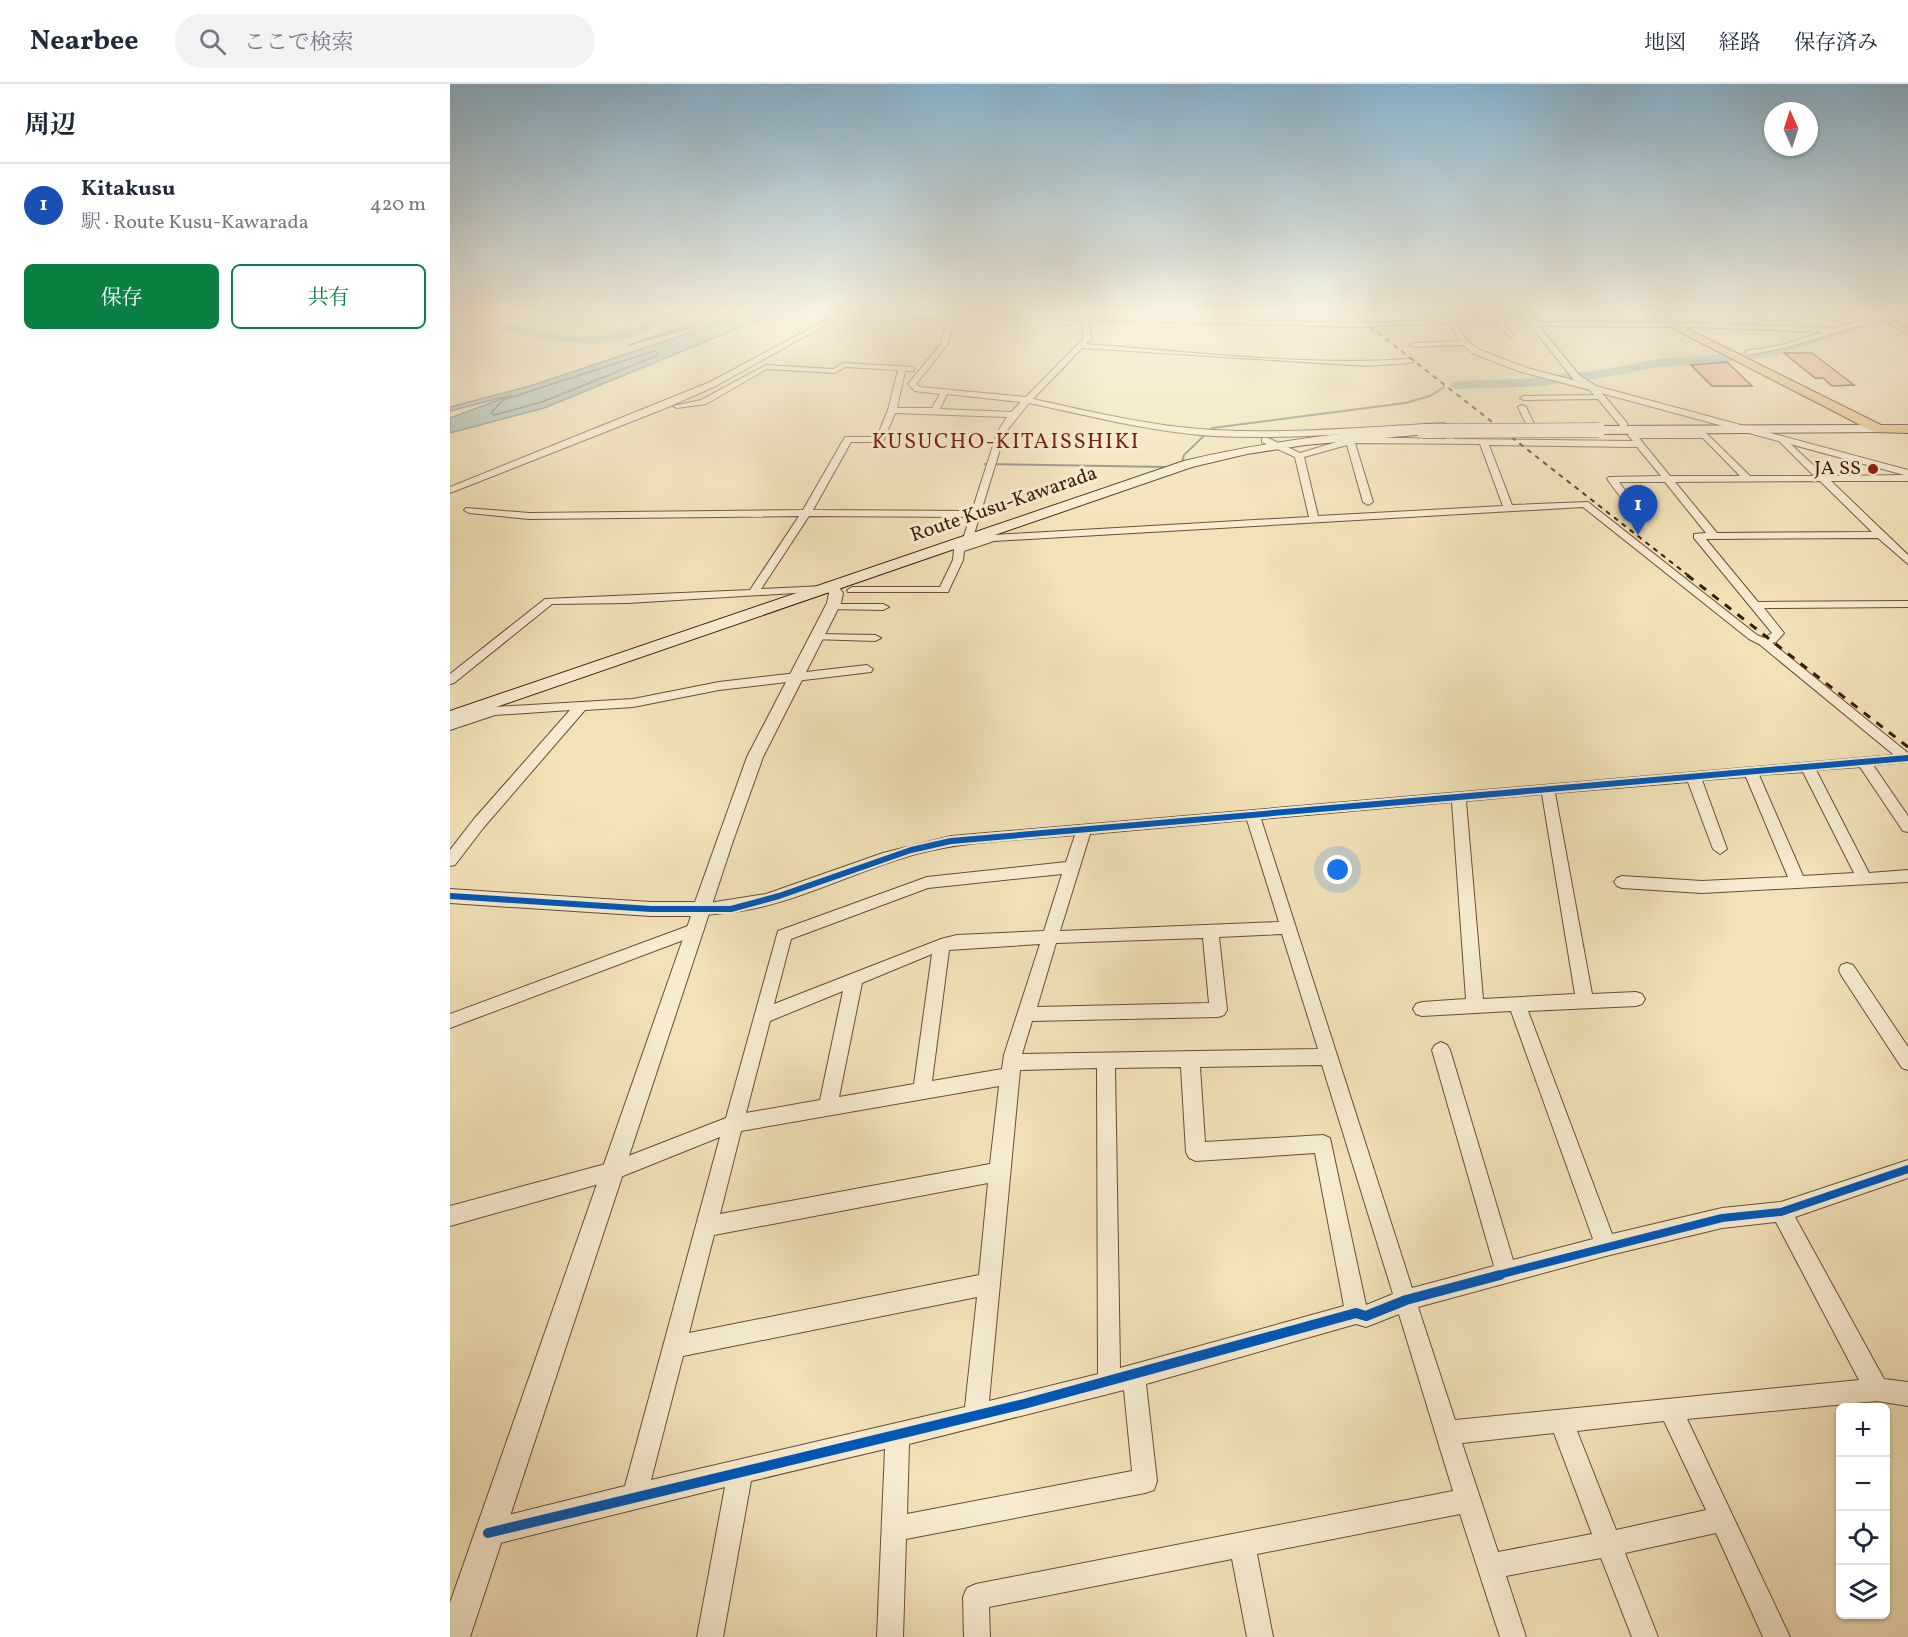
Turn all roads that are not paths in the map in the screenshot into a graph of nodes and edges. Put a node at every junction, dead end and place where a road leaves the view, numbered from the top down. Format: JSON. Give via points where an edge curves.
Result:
{"nodes":[{"id":1,"x":707,"y":386,"type":"edge"},
{"id":2,"x":732,"y":386,"type":"edge"},
{"id":3,"x":897,"y":386,"type":"edge"},
{"id":4,"x":915,"y":386,"type":"edge"},
{"id":5,"x":1041,"y":386,"type":"edge"},
{"id":6,"x":1587,"y":386,"type":"edge"},
{"id":7,"x":1799,"y":386,"type":"edge"},
{"id":8,"x":1593,"y":388,"type":"junction"},
{"id":9,"x":944,"y":393,"type":"junction"},
{"id":10,"x":1601,"y":397,"type":"junction"},
{"id":11,"x":1028,"y":400,"type":"junction"},
{"id":12,"x":663,"y":406,"type":"junction"},
{"id":13,"x":892,"y":410,"type":"junction"},
{"id":14,"x":935,"y":411,"type":"junction"},
{"id":15,"x":1013,"y":416,"type":"junction"},
{"id":16,"x":1693,"y":416,"type":"junction"},
{"id":17,"x":1510,"y":426,"type":"dead end"},
{"id":18,"x":1531,"y":426,"type":"junction"},
{"id":19,"x":1744,"y":429,"type":"junction"},
{"id":20,"x":1879,"y":429,"type":"junction"},
{"id":21,"x":1908,"y":429,"type":"edge"},
{"id":22,"x":1695,"y":430,"type":"junction"},
{"id":23,"x":1258,"y":434,"type":"junction"},
{"id":24,"x":1782,"y":439,"type":"junction"},
{"id":25,"x":1350,"y":441,"type":"junction"},
{"id":26,"x":1451,"y":441,"type":"junction"},
{"id":27,"x":1483,"y":441,"type":"junction"},
{"id":28,"x":1639,"y":444,"type":"junction"},
{"id":29,"x":1275,"y":445,"type":"junction"},
{"id":30,"x":1299,"y":456,"type":"junction"},
{"id":31,"x":1908,"y":473,"type":"edge"},
{"id":32,"x":1820,"y":478,"type":"junction"},
{"id":33,"x":1908,"y":478,"type":"edge"},
{"id":34,"x":1668,"y":479,"type":"junction"},
{"id":35,"x":1748,"y":479,"type":"junction"},
{"id":36,"x":450,"y":490,"type":"edge"},
{"id":37,"x":1368,"y":502,"type":"dead end"},
{"id":38,"x":1631,"y":505,"type":"dead end"},
{"id":39,"x":1508,"y":507,"type":"junction"},
{"id":40,"x":469,"y":510,"type":"dead end"},
{"id":41,"x":806,"y":513,"type":"junction"},
{"id":42,"x":974,"y":514,"type":"junction"},
{"id":43,"x":1314,"y":519,"type":"junction"},
{"id":44,"x":1880,"y":535,"type":"junction"},
{"id":45,"x":1714,"y":536,"type":"junction"},
{"id":46,"x":960,"y":544,"type":"junction"},
{"id":47,"x":1908,"y":561,"type":"edge"},
{"id":48,"x":827,"y":587,"type":"junction"},
{"id":49,"x":852,"y":590,"type":"dead end"},
{"id":50,"x":754,"y":592,"type":"junction"},
{"id":51,"x":1753,"y":604,"type":"junction"},
{"id":52,"x":1908,"y":604,"type":"edge"},
{"id":53,"x":832,"y":607,"type":"junction"},
{"id":54,"x":883,"y":607,"type":"dead end"},
{"id":55,"x":816,"y":637,"type":"junction"},
{"id":56,"x":875,"y":638,"type":"dead end"},
{"id":57,"x":1763,"y":642,"type":"junction"},
{"id":58,"x":867,"y":669,"type":"dead end"},
{"id":59,"x":796,"y":678,"type":"junction"},
{"id":60,"x":450,"y":680,"type":"edge"},
{"id":61,"x":580,"y":707,"type":"junction"},
{"id":62,"x":478,"y":712,"type":"junction"},
{"id":63,"x":450,"y":717,"type":"edge"},
{"id":64,"x":450,"y":726,"type":"edge"},
{"id":65,"x":1907,"y":758,"type":"edge"},
{"id":66,"x":1864,"y":762,"type":"junction"},
{"id":67,"x":1807,"y":767,"type":"junction"},
{"id":68,"x":1751,"y":773,"type":"junction"},
{"id":69,"x":1694,"y":778,"type":"junction"},
{"id":70,"x":1548,"y":790,"type":"junction"},
{"id":71,"x":1459,"y":797,"type":"junction"},
{"id":72,"x":1253,"y":815,"type":"junction"},
{"id":73,"x":1908,"y":827,"type":"edge"},
{"id":74,"x":1084,"y":829,"type":"junction"},
{"id":75,"x":1719,"y":849,"type":"dead end"},
{"id":76,"x":450,"y":861,"type":"edge"},
{"id":77,"x":1072,"y":867,"type":"junction"},
{"id":78,"x":1908,"y":876,"type":"edge"},
{"id":79,"x":1864,"y":878,"type":"junction"},
{"id":80,"x":1622,"y":882,"type":"dead end"},
{"id":81,"x":1798,"y":882,"type":"junction"},
{"id":82,"x":450,"y":896,"type":"edge"},
{"id":83,"x":699,"y":919,"type":"junction"},
{"id":84,"x":1288,"y":928,"type":"junction"},
{"id":85,"x":1210,"y":931,"type":"junction"},
{"id":86,"x":1050,"y":937,"type":"junction"},
{"id":87,"x":941,"y":945,"type":"junction"},
{"id":88,"x":1847,"y":970,"type":"dead end"},
{"id":89,"x":854,"y":980,"type":"junction"},
{"id":90,"x":1636,"y":999,"type":"dead end"},
{"id":91,"x":1585,"y":1001,"type":"junction"},
{"id":92,"x":1517,"y":1004,"type":"junction"},
{"id":93,"x":1475,"y":1006,"type":"junction"},
{"id":94,"x":1422,"y":1009,"type":"dead end"},
{"id":95,"x":1026,"y":1014,"type":"junction"},
{"id":96,"x":761,"y":1017,"type":"junction"},
{"id":97,"x":450,"y":1021,"type":"edge"},
{"id":98,"x":1442,"y":1050,"type":"dead end"},
{"id":99,"x":1329,"y":1057,"type":"junction"},
{"id":100,"x":1190,"y":1059,"type":"junction"},
{"id":101,"x":1106,"y":1061,"type":"junction"},
{"id":102,"x":1908,"y":1062,"type":"edge"},
{"id":103,"x":1011,"y":1069,"type":"junction"},
{"id":104,"x":922,"y":1091,"type":"junction"},
{"id":105,"x":828,"y":1106,"type":"junction"},
{"id":106,"x":732,"y":1124,"type":"junction"},
{"id":107,"x":1908,"y":1169,"type":"edge"},
{"id":108,"x":613,"y":1172,"type":"junction"},
{"id":109,"x":1000,"y":1172,"type":"junction"},
{"id":110,"x":1780,"y":1212,"type":"junction"},
{"id":111,"x":450,"y":1216,"type":"edge"},
{"id":112,"x":706,"y":1227,"type":"junction"},
{"id":113,"x":1606,"y":1246,"type":"junction"},
{"id":114,"x":1507,"y":1274,"type":"junction"},
{"id":115,"x":989,"y":1284,"type":"junction"},
{"id":116,"x":1406,"y":1300,"type":"junction"},
{"id":117,"x":1356,"y":1313,"type":"junction"},
{"id":118,"x":673,"y":1347,"type":"junction"},
{"id":119,"x":1134,"y":1376,"type":"junction"},
{"id":120,"x":1109,"y":1383,"type":"junction"},
{"id":121,"x":1877,"y":1390,"type":"junction"},
{"id":122,"x":1908,"y":1394,"type":"edge"},
{"id":123,"x":1670,"y":1409,"type":"junction"},
{"id":124,"x":976,"y":1416,"type":"junction"},
{"id":125,"x":1561,"y":1421,"type":"junction"},
{"id":126,"x":1448,"y":1433,"type":"junction"},
{"id":127,"x":897,"y":1434,"type":"junction"},
{"id":128,"x":740,"y":1472,"type":"junction"},
{"id":129,"x":635,"y":1494,"type":"junction"},
{"id":130,"x":1468,"y":1500,"type":"junction"},
{"id":131,"x":1723,"y":1519,"type":"junction"},
{"id":132,"x":894,"y":1529,"type":"junction"},
{"id":133,"x":488,"y":1533,"type":"junction"},
{"id":134,"x":1242,"y":1544,"type":"junction"},
{"id":135,"x":1608,"y":1544,"type":"junction"},
{"id":136,"x":1490,"y":1566,"type":"junction"},
{"id":137,"x":453,"y":1637,"type":"edge"},
{"id":138,"x":710,"y":1637,"type":"edge"},
{"id":139,"x":890,"y":1637,"type":"edge"},
{"id":140,"x":977,"y":1637,"type":"edge"},
{"id":141,"x":1260,"y":1637,"type":"edge"},
{"id":142,"x":1513,"y":1637,"type":"edge"},
{"id":143,"x":1645,"y":1637,"type":"edge"},
{"id":144,"x":1777,"y":1637,"type":"edge"}],
"edges":[{"from":1,"to":12,"type":"street"},
{"from":2,"to":12,"type":"street","via":[[703,402]]},
{"from":3,"to":13,"type":"street"},
{"from":4,"to":9,"type":"street"},
{"from":5,"to":11,"type":"street"},
{"from":6,"to":8,"type":"street"},
{"from":7,"to":20,"type":"main road"},
{"from":8,"to":10,"type":"street"},
{"from":8,"to":16,"type":"street"},
{"from":9,"to":11,"type":"street"},
{"from":9,"to":14,"type":"street"},
{"from":10,"to":18,"type":"street","via":[[1523,403]]},
{"from":10,"to":18,"type":"street","via":[[1622,423]]},
{"from":11,"to":15,"type":"street"},
{"from":11,"to":23,"type":"street","via":[[1125,421],[1205,432]]},
{"from":12,"to":36,"type":"street"},
{"from":13,"to":14,"type":"street"},
{"from":13,"to":41,"type":"street","via":[[880,440],[848,439]]},
{"from":14,"to":15,"type":"street"},
{"from":15,"to":42,"type":"street","via":[[1001,433]]},
{"from":16,"to":19,"type":"street"},
{"from":16,"to":22,"type":"street","via":[[1703,423]]},
{"from":17,"to":18,"type":"street"},
{"from":19,"to":20,"type":"main road","name":"Route Kusu-Kawarada"},
{"from":19,"to":22,"type":"main road","name":"Route Kusu-Kawarada"},
{"from":19,"to":24,"type":"street"},
{"from":20,"to":21,"type":"main road"},
{"from":22,"to":29,"type":"main road","name":"Route Kusu-Kawarada","bridge":true,"via":[[1424,430],[1334,436]]},
{"from":23,"to":26,"type":"street","via":[[1444,426]]},
{"from":23,"to":29,"type":"street"},
{"from":24,"to":31,"type":"street"},
{"from":24,"to":32,"type":"street"},
{"from":25,"to":26,"type":"street"},
{"from":25,"to":30,"type":"street"},
{"from":25,"to":37,"type":"street"},
{"from":26,"to":27,"type":"street"},
{"from":27,"to":28,"type":"street"},
{"from":27,"to":39,"type":"street"},
{"from":28,"to":34,"type":"street"},
{"from":28,"to":35,"type":"street","via":[[1632,434],[1705,435]]},
{"from":29,"to":30,"type":"street"},
{"from":29,"to":46,"type":"main road","name":"Route Kusu-Kawarada","via":[[1188,464]]},
{"from":30,"to":43,"type":"street"},
{"from":32,"to":33,"type":"street"},
{"from":32,"to":35,"type":"street"},
{"from":32,"to":44,"type":"street"},
{"from":34,"to":35,"type":"street"},
{"from":34,"to":38,"type":"street","via":[[1612,479]]},
{"from":34,"to":45,"type":"street"},
{"from":39,"to":43,"type":"street"},
{"from":39,"to":57,"type":"street","via":[[1585,504]]},
{"from":40,"to":41,"type":"street","via":[[529,516]]},
{"from":41,"to":42,"type":"street"},
{"from":41,"to":50,"type":"street"},
{"from":42,"to":46,"type":"street"},
{"from":43,"to":46,"type":"street","via":[[993,538]]},
{"from":44,"to":45,"type":"street"},
{"from":44,"to":47,"type":"street"},
{"from":45,"to":51,"type":"street","via":[[1698,536]]},
{"from":46,"to":48,"type":"main road","name":"Route Kusu-Kawarada"},
{"from":46,"to":49,"type":"street","via":[[958,560],[944,590]]},
{"from":48,"to":50,"type":"street"},
{"from":48,"to":53,"type":"street","via":[[836,593]]},
{"from":48,"to":62,"type":"main road","name":"Route Kusu-Kawarada"},
{"from":50,"to":60,"type":"street","via":[[549,601]]},
{"from":51,"to":52,"type":"street"},
{"from":51,"to":57,"type":"street","via":[[1778,633]]},
{"from":53,"to":54,"type":"street"},
{"from":53,"to":55,"type":"street"},
{"from":55,"to":56,"type":"street"},
{"from":55,"to":59,"type":"street"},
{"from":57,"to":65,"type":"street"},
{"from":58,"to":59,"type":"street"},
{"from":59,"to":61,"type":"street","via":[[720,686],[633,703]]},
{"from":59,"to":83,"type":"street","via":[[755,757]]},
{"from":61,"to":62,"type":"street"},
{"from":61,"to":76,"type":"street"},
{"from":62,"to":63,"type":"main road","name":"Route Kusu-Kawarada"},
{"from":62,"to":64,"type":"street"},
{"from":65,"to":66,"type":"street"},
{"from":66,"to":67,"type":"street"},
{"from":66,"to":73,"type":"street"},
{"from":67,"to":68,"type":"street"},
{"from":67,"to":79,"type":"street"},
{"from":68,"to":69,"type":"street"},
{"from":68,"to":81,"type":"street"},
{"from":69,"to":70,"type":"street"},
{"from":69,"to":75,"type":"street"},
{"from":70,"to":71,"type":"street"},
{"from":70,"to":91,"type":"street"},
{"from":71,"to":72,"type":"street"},
{"from":71,"to":93,"type":"street"},
{"from":72,"to":74,"type":"street"},
{"from":72,"to":84,"type":"street"},
{"from":74,"to":77,"type":"street"},
{"from":74,"to":83,"type":"street","via":[[936,843]]},
{"from":77,"to":86,"type":"street"},
{"from":77,"to":96,"type":"street","via":[[927,883],[784,935]]},
{"from":78,"to":79,"type":"street"},
{"from":79,"to":81,"type":"street"},
{"from":80,"to":81,"type":"street","via":[[1702,887]]},
{"from":82,"to":83,"type":"street","via":[[651,909]]},
{"from":83,"to":97,"type":"street"},
{"from":83,"to":108,"type":"street"},
{"from":84,"to":85,"type":"street"},
{"from":84,"to":99,"type":"street"},
{"from":85,"to":86,"type":"street"},
{"from":85,"to":95,"type":"street","via":[[1218,1010]]},
{"from":86,"to":87,"type":"street"},
{"from":86,"to":95,"type":"street"},
{"from":87,"to":89,"type":"street"},
{"from":87,"to":104,"type":"street"},
{"from":88,"to":102,"type":"street"},
{"from":89,"to":96,"type":"street"},
{"from":89,"to":105,"type":"street"},
{"from":90,"to":91,"type":"street"},
{"from":91,"to":92,"type":"street"},
{"from":92,"to":93,"type":"street"},
{"from":92,"to":113,"type":"street"},
{"from":93,"to":94,"type":"street"},
{"from":95,"to":103,"type":"street"},
{"from":96,"to":106,"type":"street"},
{"from":98,"to":114,"type":"street"},
{"from":99,"to":100,"type":"street"},
{"from":99,"to":116,"type":"street"},
{"from":100,"to":101,"type":"street"},
{"from":100,"to":117,"type":"street","via":[[1196,1152],[1323,1144]]},
{"from":101,"to":103,"type":"street"},
{"from":101,"to":120,"type":"street"},
{"from":103,"to":104,"type":"street"},
{"from":103,"to":109,"type":"street"},
{"from":104,"to":105,"type":"street"},
{"from":105,"to":106,"type":"street"},
{"from":106,"to":108,"type":"street"},
{"from":106,"to":112,"type":"street"},
{"from":107,"to":110,"type":"street"},
{"from":108,"to":111,"type":"street"},
{"from":108,"to":133,"type":"street"},
{"from":109,"to":112,"type":"street"},
{"from":109,"to":115,"type":"street"},
{"from":110,"to":113,"type":"street","via":[[1722,1218]]},
{"from":110,"to":121,"type":"street"},
{"from":112,"to":118,"type":"street"},
{"from":113,"to":114,"type":"street"},
{"from":114,"to":116,"type":"street"},
{"from":115,"to":118,"type":"street"},
{"from":115,"to":124,"type":"street"},
{"from":116,"to":117,"type":"street","via":[[1366,1316]]},
{"from":116,"to":126,"type":"street"},
{"from":117,"to":119,"type":"street"},
{"from":118,"to":129,"type":"street"},
{"from":119,"to":120,"type":"street"},
{"from":119,"to":132,"type":"street","via":[[1145,1480]]},
{"from":120,"to":124,"type":"street"},
{"from":121,"to":122,"type":"street"},
{"from":121,"to":123,"type":"street"},
{"from":123,"to":125,"type":"street"},
{"from":123,"to":131,"type":"street"},
{"from":124,"to":127,"type":"street"},
{"from":125,"to":126,"type":"street"},
{"from":125,"to":135,"type":"street"},
{"from":126,"to":130,"type":"street"},
{"from":127,"to":128,"type":"street"},
{"from":127,"to":132,"type":"street"},
{"from":128,"to":129,"type":"street"},
{"from":128,"to":138,"type":"street"},
{"from":129,"to":133,"type":"street"},
{"from":130,"to":134,"type":"street"},
{"from":130,"to":136,"type":"street"},
{"from":131,"to":135,"type":"street"},
{"from":131,"to":144,"type":"street"},
{"from":132,"to":139,"type":"street"},
{"from":133,"to":137,"type":"street"},
{"from":134,"to":140,"type":"street","via":[[976,1597]]},
{"from":134,"to":141,"type":"street"},
{"from":135,"to":136,"type":"street"},
{"from":135,"to":143,"type":"street"},
{"from":136,"to":142,"type":"street"}]}
